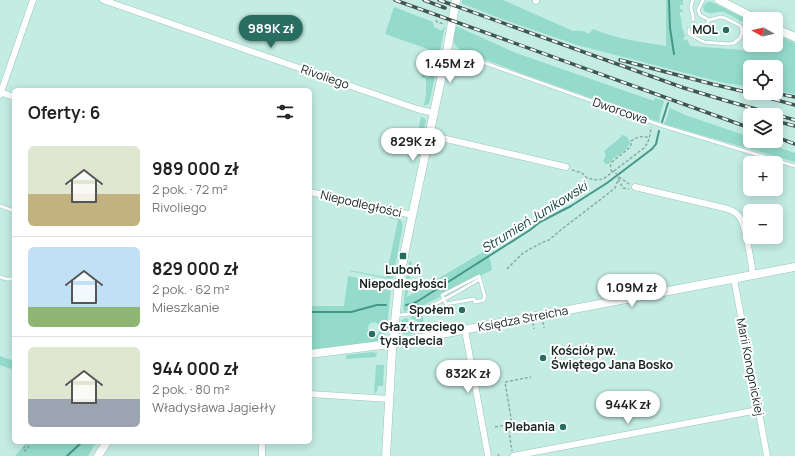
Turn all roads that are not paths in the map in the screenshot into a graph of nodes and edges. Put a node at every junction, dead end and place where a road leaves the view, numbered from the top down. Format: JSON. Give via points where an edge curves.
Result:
{"nodes":[{"id":1,"x":33,"y":0,"type":"edge"},
{"id":2,"x":104,"y":0,"type":"edge"},
{"id":3,"x":456,"y":0,"type":"edge"},
{"id":4,"x":692,"y":0,"type":"edge"},
{"id":5,"x":703,"y":0,"type":"edge"},
{"id":6,"x":720,"y":0,"type":"edge"},
{"id":7,"x":743,"y":12,"type":"edge"},
{"id":8,"x":693,"y":20,"type":"dead end"},
{"id":9,"x":709,"y":20,"type":"junction"},
{"id":10,"x":705,"y":26,"type":"dead end"},
{"id":11,"x":688,"y":29,"type":"dead end"},
{"id":12,"x":783,"y":32,"type":"edge"},
{"id":13,"x":742,"y":34,"type":"joint"},
{"id":14,"x":700,"y":35,"type":"dead end"},
{"id":15,"x":694,"y":37,"type":"junction"},
{"id":16,"x":795,"y":37,"type":"edge"},
{"id":17,"x":447,"y":51,"type":"junction"},
{"id":18,"x":0,"y":93,"type":"edge"},
{"id":19,"x":12,"y":96,"type":"edge"},
{"id":20,"x":434,"y":113,"type":"junction"},
{"id":21,"x":429,"y":134,"type":"junction"},
{"id":22,"x":795,"y":166,"type":"edge"},
{"id":23,"x":566,"y":168,"type":"road end"},
{"id":24,"x":635,"y":186,"type":"road end"},
{"id":25,"x":312,"y":192,"type":"edge"},
{"id":26,"x":0,"y":206,"type":"edge"},
{"id":27,"x":12,"y":210,"type":"edge"},
{"id":28,"x":412,"y":215,"type":"junction"},
{"id":29,"x":795,"y":267,"type":"edge"},
{"id":30,"x":753,"y":275,"type":"junction"},
{"id":31,"x":0,"y":276,"type":"edge"},
{"id":32,"x":12,"y":279,"type":"edge"},
{"id":33,"x":734,"y":279,"type":"junction"},
{"id":34,"x":444,"y":300,"type":"junction"},
{"id":35,"x":395,"y":315,"type":"junction"},
{"id":36,"x":465,"y":330,"type":"junction"},
{"id":37,"x":393,"y":343,"type":"junction"},
{"id":38,"x":312,"y":354,"type":"edge"},
{"id":39,"x":312,"y":394,"type":"edge"},
{"id":40,"x":389,"y":399,"type":"junction"},
{"id":41,"x":758,"y":410,"type":"junction"},
{"id":42,"x":106,"y":444,"type":"edge"},
{"id":43,"x":262,"y":444,"type":"edge"},
{"id":44,"x":513,"y":454,"type":"edge"},
{"id":45,"x":98,"y":456,"type":"edge"},
{"id":46,"x":262,"y":456,"type":"edge"},
{"id":47,"x":386,"y":456,"type":"edge"},
{"id":48,"x":488,"y":456,"type":"edge"},
{"id":49,"x":767,"y":456,"type":"edge"}],
"edges":[{"from":1,"to":18,"type":"street"},
{"from":2,"to":20,"type":"street","name":"Rivoliego","via":[[419,110]]},
{"from":3,"to":17,"type":"street"},
{"from":4,"to":8,"type":"lane","via":[[690,8]]},
{"from":5,"to":9,"type":"lane","via":[[699,12]]},
{"from":6,"to":7,"type":"street"},
{"from":9,"to":10,"type":"lane"},
{"from":9,"to":13,"type":"lane","via":[[726,18],[739,25]]},
{"from":11,"to":15,"type":"lane","via":[[689,34]]},
{"from":12,"to":16,"type":"street"},
{"from":13,"to":15,"type":"lane","via":[[734,44],[704,42]]},
{"from":14,"to":15,"type":"lane"},
{"from":17,"to":20,"type":"street"},
{"from":17,"to":22,"type":"lane","name":"Dworcowa","via":[[651,122]]},
{"from":18,"to":19,"type":"street"},
{"from":20,"to":21,"type":"street"},
{"from":21,"to":23,"type":"street"},
{"from":21,"to":28,"type":"street"},
{"from":24,"to":30,"type":"street","via":[[735,212],[744,228]]},
{"from":25,"to":28,"type":"street","name":"Niepodległości"},
{"from":26,"to":27,"type":"lane"},
{"from":28,"to":35,"type":"street"},
{"from":29,"to":30,"type":"street","name":"Księdza Streicha"},
{"from":30,"to":33,"type":"street","name":"Księdza Streicha"},
{"from":31,"to":32,"type":"lane"},
{"from":33,"to":36,"type":"street","name":"Księdza Streicha"},
{"from":33,"to":41,"type":"street","name":"Marii Konopnickiej"},
{"from":34,"to":34,"type":"lane","via":[[480,279],[484,300],[475,302],[474,299],[446,304]]},
{"from":34,"to":35,"type":"lane","via":[[415,312]]},
{"from":35,"to":37,"type":"street"},
{"from":36,"to":37,"type":"street","name":"Księdza Streicha"},
{"from":36,"to":48,"type":"street"},
{"from":37,"to":38,"type":"street","name":"Księdza Streicha"},
{"from":37,"to":40,"type":"street"},
{"from":39,"to":40,"type":"street"},
{"from":40,"to":47,"type":"street"},
{"from":41,"to":44,"type":"street"},
{"from":41,"to":49,"type":"street","name":"Marii Konopnickiej"},
{"from":42,"to":45,"type":"street"},
{"from":43,"to":46,"type":"street"}]}
